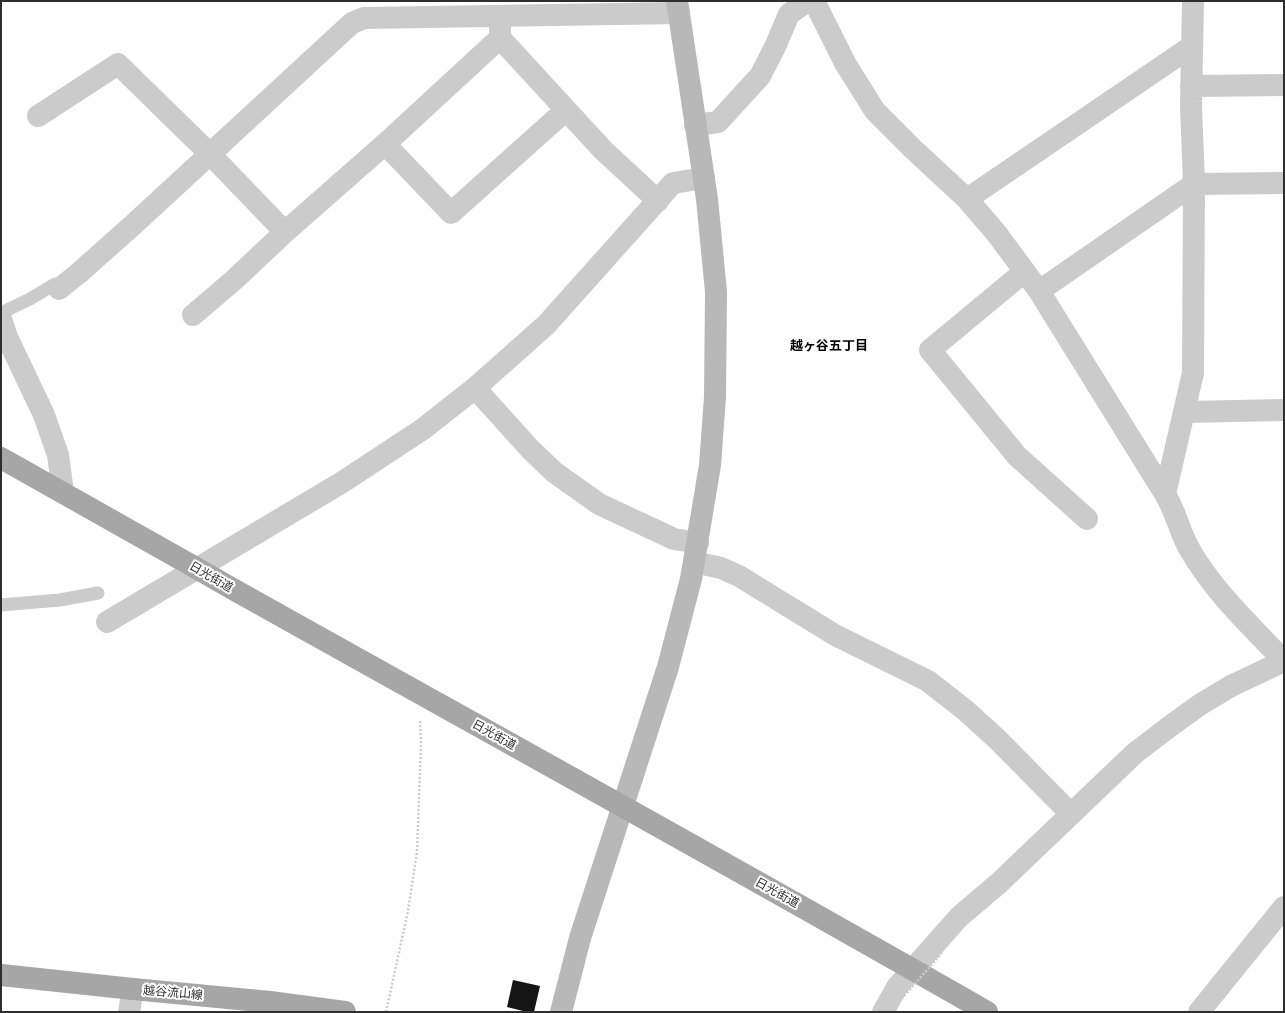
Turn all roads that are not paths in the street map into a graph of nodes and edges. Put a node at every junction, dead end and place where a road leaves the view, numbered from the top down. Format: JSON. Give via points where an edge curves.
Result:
{"nodes":[{"id":1,"x":808,"y":1,"type":"edge"},
{"id":2,"x":814,"y":1,"type":"edge"},
{"id":3,"x":1193,"y":1,"type":"edge"},
{"id":4,"x":678,"y":7,"type":"edge"},
{"id":5,"x":500,"y":16,"type":"junction"},
{"id":6,"x":500,"y":38,"type":"junction"},
{"id":7,"x":1192,"y":46,"type":"junction"},
{"id":8,"x":1284,"y":85,"type":"edge"},
{"id":9,"x":1191,"y":86,"type":"junction"},
{"id":10,"x":566,"y":110,"type":"junction"},
{"id":11,"x":38,"y":116,"type":"dead end"},
{"id":12,"x":695,"y":125,"type":"junction"},
{"id":13,"x":385,"y":144,"type":"junction"},
{"id":14,"x":210,"y":154,"type":"junction"},
{"id":15,"x":704,"y":178,"type":"junction"},
{"id":16,"x":1284,"y":183,"type":"edge"},
{"id":17,"x":1194,"y":184,"type":"junction"},
{"id":18,"x":967,"y":199,"type":"junction"},
{"id":19,"x":658,"y":201,"type":"junction"},
{"id":20,"x":284,"y":232,"type":"junction"},
{"id":21,"x":1024,"y":272,"type":"junction"},
{"id":22,"x":59,"y":289,"type":"joint"},
{"id":23,"x":1039,"y":291,"type":"junction"},
{"id":24,"x":1,"y":313,"type":"edge"},
{"id":25,"x":193,"y":315,"type":"dead end"},
{"id":26,"x":1,"y":319,"type":"edge"},
{"id":27,"x":474,"y":388,"type":"junction"},
{"id":28,"x":1284,"y":410,"type":"edge"},
{"id":29,"x":1184,"y":412,"type":"junction"},
{"id":30,"x":1,"y":458,"type":"edge"},
{"id":31,"x":63,"y":492,"type":"junction"},
{"id":32,"x":1165,"y":494,"type":"junction"},
{"id":33,"x":1087,"y":519,"type":"dead end"},
{"id":34,"x":696,"y":552,"type":"junction"},
{"id":35,"x":198,"y":568,"type":"junction"},
{"id":36,"x":98,"y":593,"type":"dead end"},
{"id":37,"x":1,"y":605,"type":"edge"},
{"id":38,"x":107,"y":622,"type":"dead end"},
{"id":39,"x":1284,"y":661,"type":"edge"},
{"id":40,"x":623,"y":806,"type":"junction"},
{"id":41,"x":1071,"y":814,"type":"junction"},
{"id":42,"x":1284,"y":907,"type":"edge"},
{"id":43,"x":912,"y":969,"type":"junction"},
{"id":44,"x":1,"y":975,"type":"edge"},
{"id":45,"x":133,"y":989,"type":"junction"},
{"id":46,"x":891,"y":1007,"type":"edge"},
{"id":47,"x":129,"y":1012,"type":"edge"},
{"id":48,"x":345,"y":1012,"type":"edge"},
{"id":49,"x":561,"y":1012,"type":"edge"},
{"id":50,"x":987,"y":1012,"type":"edge"},
{"id":51,"x":1200,"y":1012,"type":"edge"}],
"edges":[{"from":1,"to":12,"type":"street","via":[[789,14],[760,76],[718,122]]},
{"from":2,"to":18,"type":"street","via":[[845,63],[875,111]]},
{"from":3,"to":7,"type":"street"},
{"from":4,"to":5,"type":"street"},
{"from":4,"to":12,"type":"street"},
{"from":5,"to":6,"type":"street"},
{"from":5,"to":14,"type":"street","via":[[364,18],[352,23]]},
{"from":6,"to":10,"type":"street"},
{"from":6,"to":13,"type":"street"},
{"from":7,"to":9,"type":"street"},
{"from":7,"to":18,"type":"street"},
{"from":8,"to":9,"type":"street"},
{"from":9,"to":17,"type":"street"},
{"from":10,"to":13,"type":"street","via":[[451,213]]},
{"from":10,"to":19,"type":"street","via":[[603,150]]},
{"from":11,"to":14,"type":"street","via":[[118,64]]},
{"from":12,"to":15,"type":"street"},
{"from":13,"to":20,"type":"street"},
{"from":14,"to":20,"type":"street"},
{"from":14,"to":22,"type":"street","via":[[80,273]]},
{"from":15,"to":19,"type":"street","via":[[673,183]]},
{"from":15,"to":34,"type":"street","via":[[716,292],[715,397],[710,465]]},
{"from":16,"to":17,"type":"street"},
{"from":17,"to":23,"type":"street"},
{"from":17,"to":29,"type":"street","via":[[1193,373]]},
{"from":18,"to":21,"type":"street","via":[[997,234]]},
{"from":19,"to":27,"type":"street","via":[[546,325]]},
{"from":20,"to":25,"type":"street"},
{"from":21,"to":23,"type":"street"},
{"from":21,"to":33,"type":"street","via":[[930,350],[1017,456]]},
{"from":22,"to":24,"type":"lane","via":[[55,284]]},
{"from":23,"to":32,"type":"street"},
{"from":26,"to":31,"type":"street","via":[[44,416],[58,455]]},
{"from":27,"to":34,"type":"street","via":[[554,472],[599,504]]},
{"from":27,"to":35,"type":"street","via":[[423,429],[341,483]]},
{"from":28,"to":29,"type":"street"},
{"from":29,"to":32,"type":"street"},
{"from":30,"to":31,"type":"main road","name":"日光街道"},
{"from":31,"to":35,"type":"main road","name":"日光街道"},
{"from":32,"to":39,"type":"street","via":[[1172,505],[1189,549],[1211,582]]},
{"from":34,"to":40,"type":"street","via":[[668,667]]},
{"from":34,"to":41,"type":"street","via":[[835,635],[928,681],[997,739]]},
{"from":35,"to":38,"type":"street"},
{"from":35,"to":40,"type":"main road","name":"日光街道"},
{"from":36,"to":37,"type":"lane","via":[[60,600]]},
{"from":39,"to":41,"type":"street","via":[[1231,686],[1173,724],[1135,753]]},
{"from":40,"to":43,"type":"main road","name":"日光街道"},
{"from":40,"to":49,"type":"street","via":[[580,938]]},
{"from":41,"to":43,"type":"street","via":[[999,883],[959,917]]},
{"from":42,"to":51,"type":"street"},
{"from":43,"to":46,"type":"street","via":[[897,987]]},
{"from":43,"to":50,"type":"main road","name":"日光街道"},
{"from":44,"to":45,"type":"main road","name":"越谷流山線"},
{"from":45,"to":47,"type":"street"},
{"from":45,"to":48,"type":"main road","name":"越谷流山線"}]}
